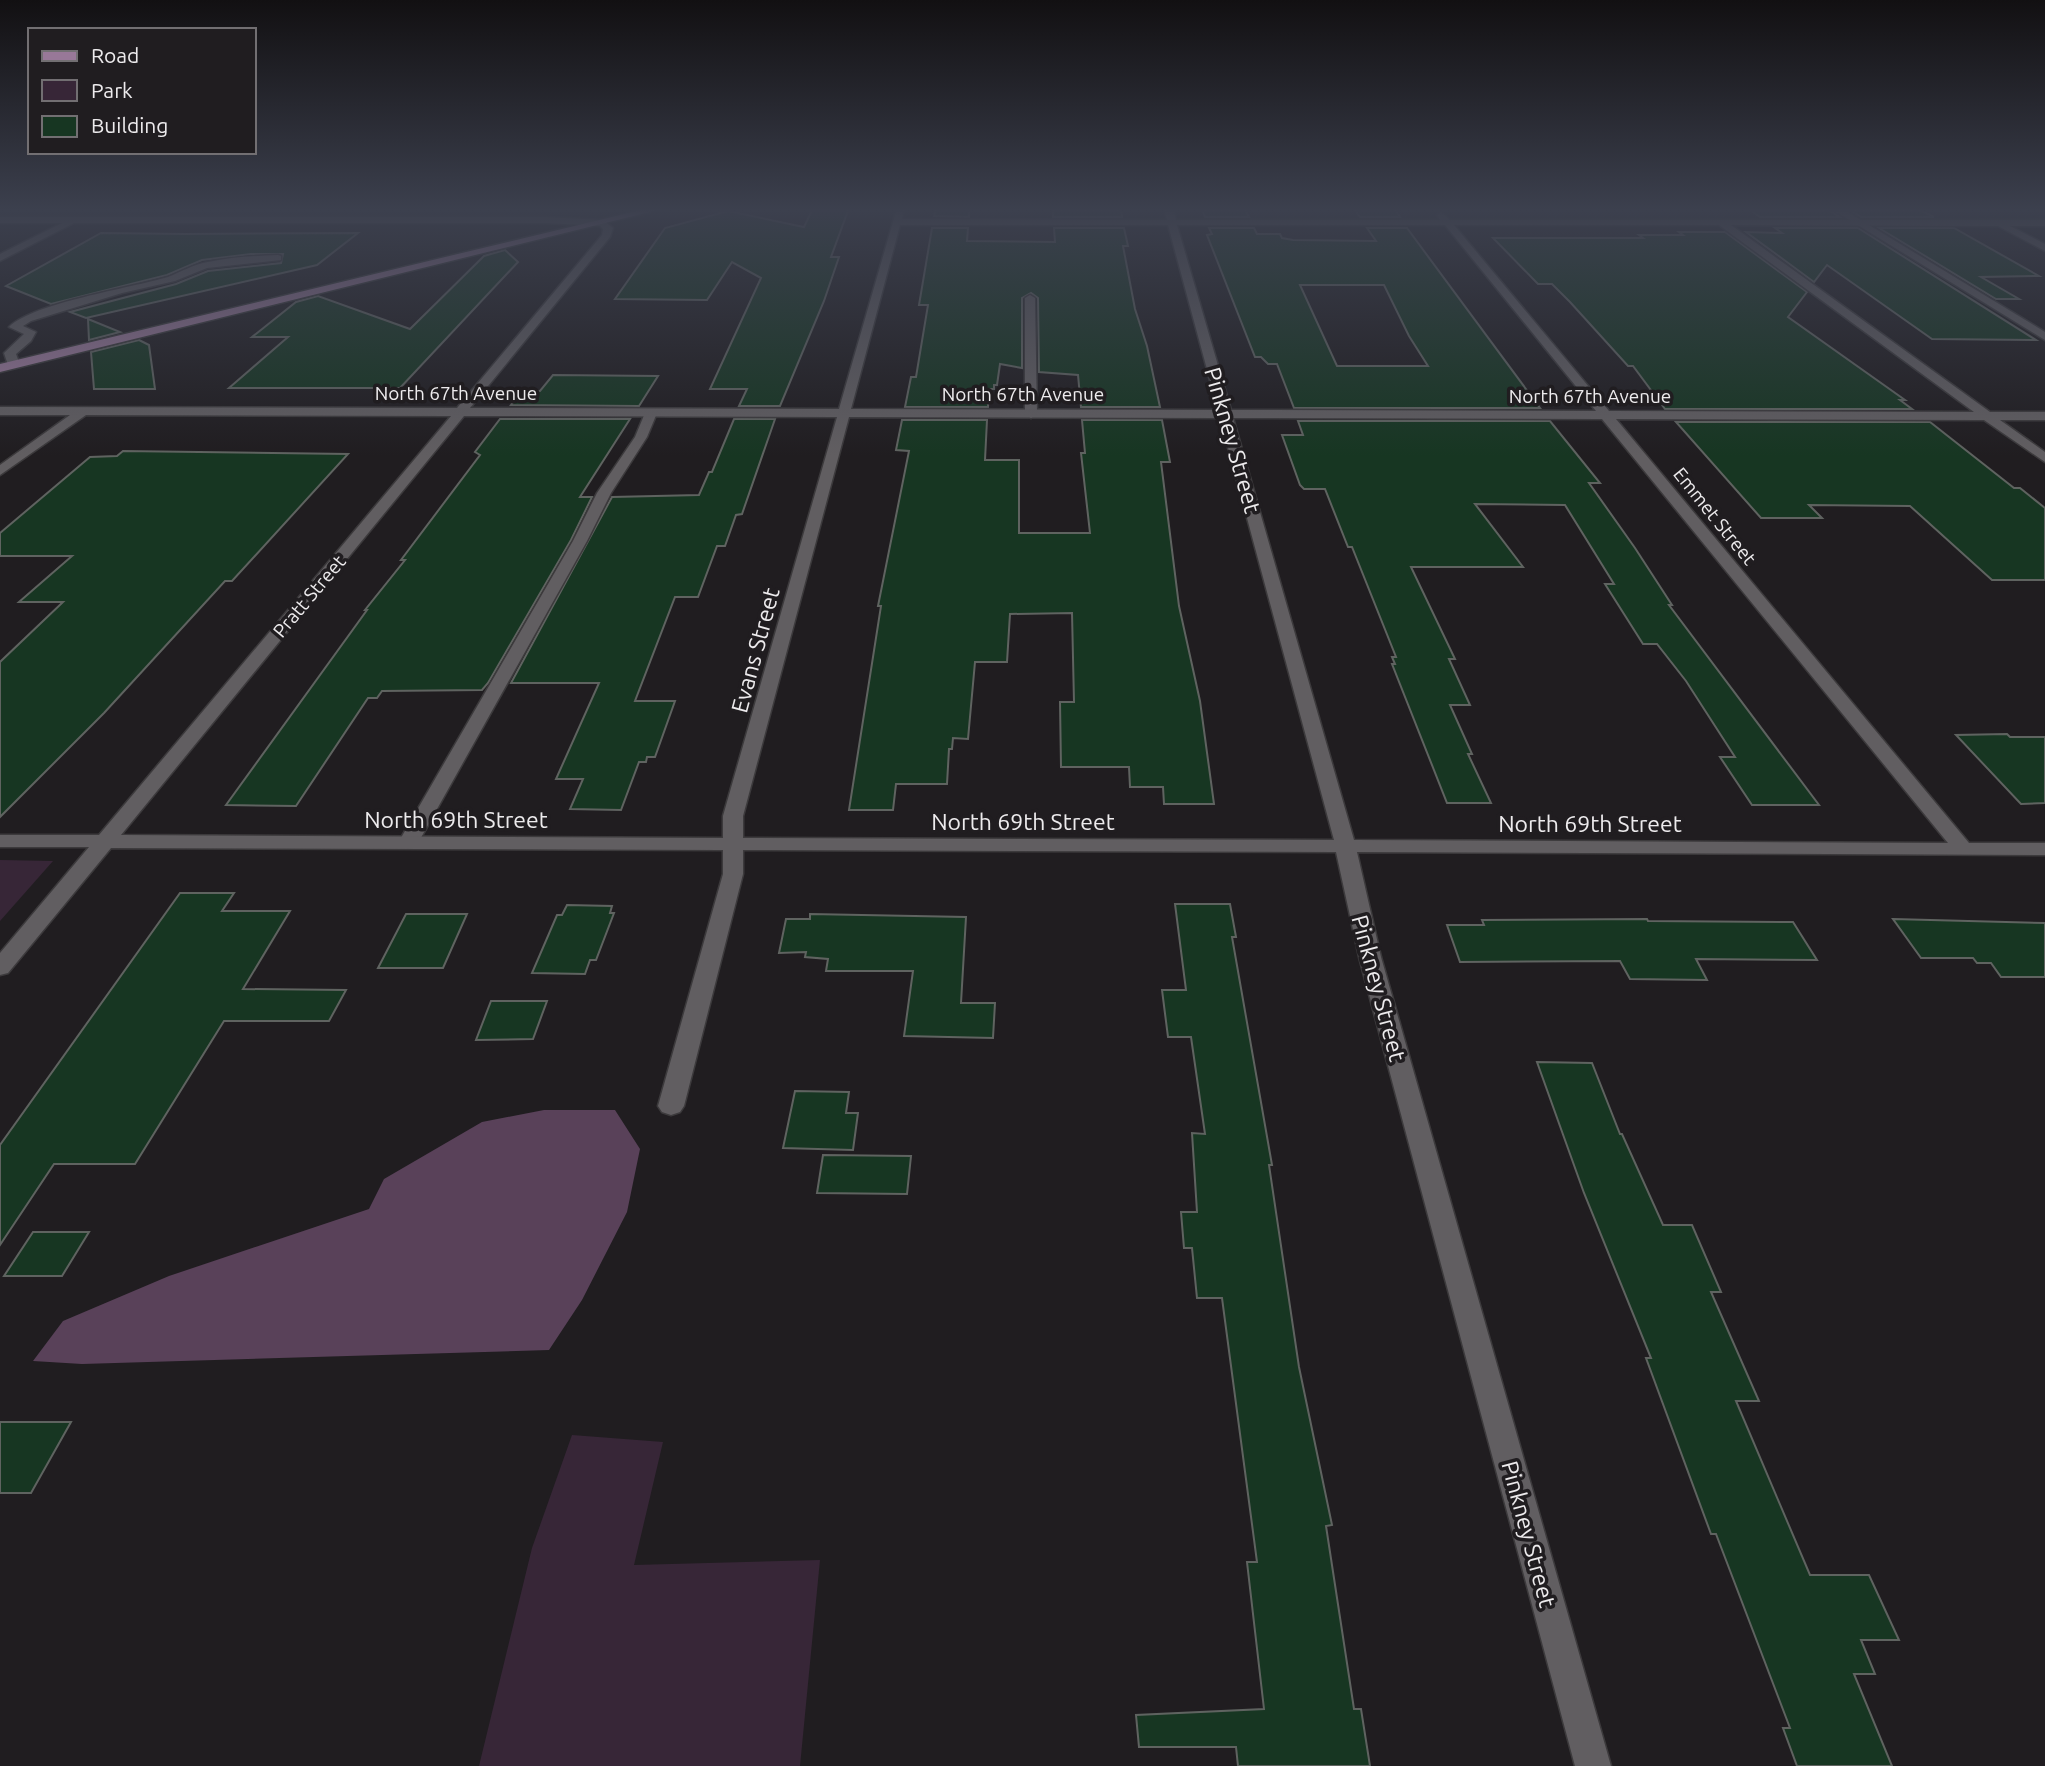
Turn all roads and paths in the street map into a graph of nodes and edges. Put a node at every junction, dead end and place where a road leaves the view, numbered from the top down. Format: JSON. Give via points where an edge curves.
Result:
{"nodes":[{"id":1,"x":121,"y":290,"type":"edge"},
{"id":2,"x":323,"y":290,"type":"edge"},
{"id":3,"x":561,"y":290,"type":"edge"},
{"id":4,"x":878,"y":290,"type":"edge"},
{"id":5,"x":1191,"y":290,"type":"edge"},
{"id":6,"x":1503,"y":290,"type":"edge"},
{"id":7,"x":1814,"y":290,"type":"edge"},
{"id":8,"x":1969,"y":290,"type":"edge"},
{"id":9,"x":1030,"y":298,"type":"dead end"},
{"id":10,"x":2045,"y":337,"type":"edge"},
{"id":11,"x":14,"y":365,"type":"junction"},
{"id":12,"x":0,"y":369,"type":"edge"},
{"id":13,"x":0,"y":411,"type":"edge"},
{"id":14,"x":82,"y":412,"type":"junction"},
{"id":15,"x":460,"y":412,"type":"junction"},
{"id":16,"x":651,"y":413,"type":"junction"},
{"id":17,"x":844,"y":413,"type":"junction"},
{"id":18,"x":1031,"y":414,"type":"junction"},
{"id":19,"x":1226,"y":414,"type":"junction"},
{"id":20,"x":1606,"y":415,"type":"junction"},
{"id":21,"x":1988,"y":416,"type":"junction"},
{"id":22,"x":2045,"y":416,"type":"edge"},
{"id":23,"x":2045,"y":458,"type":"edge"},
{"id":24,"x":0,"y":471,"type":"edge"},
{"id":25,"x":0,"y":841,"type":"edge"},
{"id":26,"x":104,"y":842,"type":"junction"},
{"id":27,"x":408,"y":843,"type":"junction"},
{"id":28,"x":733,"y":844,"type":"junction"},
{"id":29,"x":1343,"y":847,"type":"junction"},
{"id":30,"x":1964,"y":849,"type":"junction"},
{"id":31,"x":2045,"y":849,"type":"edge"},
{"id":32,"x":0,"y":968,"type":"edge"},
{"id":33,"x":671,"y":1106,"type":"dead end"},
{"id":34,"x":1593,"y":1766,"type":"edge"}],
"edges":[{"from":1,"to":11,"type":"street","via":[[14,327],[30,332],[10,353]]},
{"from":2,"to":11,"type":"main road"},
{"from":3,"to":15,"type":"street","name":"Pratt Street"},
{"from":4,"to":17,"type":"street","name":"Evans Street"},
{"from":5,"to":19,"type":"street","name":"Pinkney Street"},
{"from":6,"to":20,"type":"street","name":"Emmet Street"},
{"from":7,"to":21,"type":"street"},
{"from":8,"to":10,"type":"street"},
{"from":9,"to":18,"type":"street"},
{"from":11,"to":12,"type":"main road"},
{"from":13,"to":14,"type":"street","name":"North 67th Avenue"},
{"from":14,"to":15,"type":"street","name":"North 67th Avenue"},
{"from":14,"to":24,"type":"street"},
{"from":15,"to":16,"type":"street","name":"North 67th Avenue"},
{"from":15,"to":26,"type":"street","name":"Pratt Street"},
{"from":16,"to":17,"type":"street","name":"North 67th Avenue"},
{"from":16,"to":27,"type":"street"},
{"from":17,"to":18,"type":"street","name":"North 67th Avenue"},
{"from":17,"to":28,"type":"street","name":"Evans Street","via":[[733,816]]},
{"from":18,"to":19,"type":"street","name":"North 67th Avenue"},
{"from":19,"to":20,"type":"street","name":"North 67th Avenue"},
{"from":19,"to":29,"type":"street","name":"Pinkney Street","via":[[1338,815]]},
{"from":20,"to":21,"type":"street","name":"North 67th Avenue"},
{"from":20,"to":30,"type":"street","name":"Emmet Street"},
{"from":21,"to":22,"type":"street","name":"North 67th Avenue"},
{"from":21,"to":23,"type":"street"},
{"from":25,"to":26,"type":"street","name":"North 69th Street"},
{"from":26,"to":27,"type":"street","name":"North 69th Street"},
{"from":26,"to":32,"type":"street","name":"Pratt Street"},
{"from":27,"to":28,"type":"street","name":"North 69th Street"},
{"from":28,"to":29,"type":"street","name":"North 69th Street"},
{"from":28,"to":33,"type":"street","name":"Evans Street","via":[[733,874]]},
{"from":29,"to":30,"type":"street","name":"North 69th Street"},
{"from":29,"to":34,"type":"street","name":"Pinkney Street"},
{"from":30,"to":31,"type":"street","name":"North 69th Street"}]}
